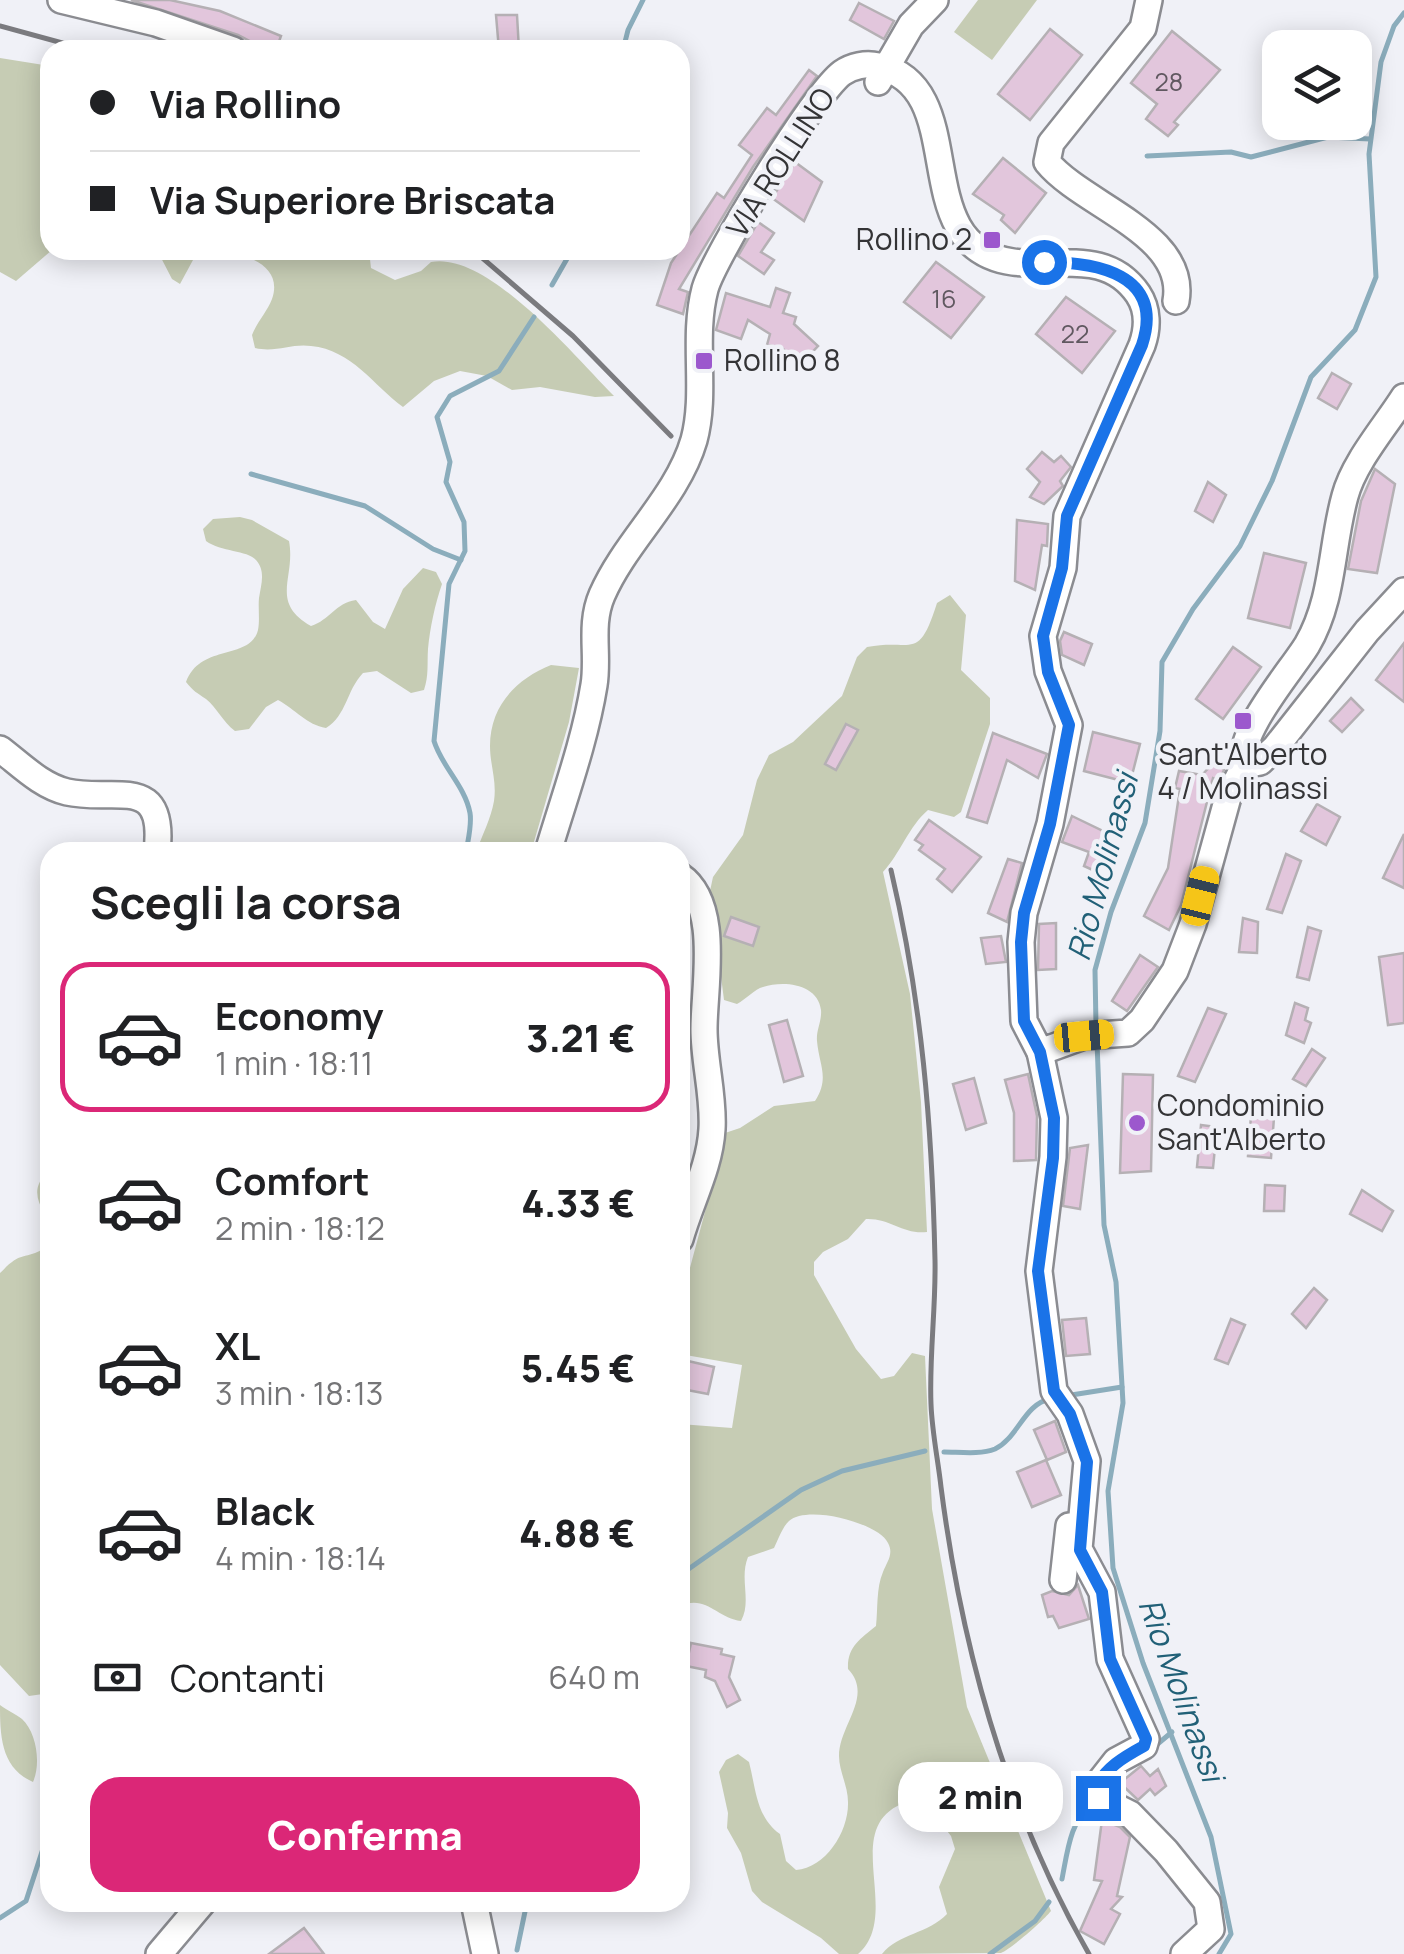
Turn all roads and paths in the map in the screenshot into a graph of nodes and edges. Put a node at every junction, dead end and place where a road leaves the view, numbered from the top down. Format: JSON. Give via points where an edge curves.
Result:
{"nodes":[{"id":1,"x":61,"y":0,"type":"edge"},
{"id":2,"x":934,"y":0,"type":"edge"},
{"id":3,"x":1149,"y":0,"type":"edge"},
{"id":4,"x":204,"y":40,"type":"edge"},
{"id":5,"x":882,"y":76,"type":"junction"},
{"id":6,"x":1176,"y":301,"type":"dead end"},
{"id":7,"x":1404,"y":398,"type":"edge"},
{"id":8,"x":1108,"y":464,"type":"dead end"},
{"id":9,"x":1067,"y":516,"type":"junction"},
{"id":10,"x":1404,"y":591,"type":"edge"},
{"id":11,"x":0,"y":749,"type":"edge"},
{"id":12,"x":1246,"y":765,"type":"junction"},
{"id":13,"x":158,"y":842,"type":"edge"},
{"id":14,"x":551,"y":842,"type":"edge"},
{"id":15,"x":690,"y":885,"type":"edge"},
{"id":16,"x":1045,"y":1049,"type":"junction"},
{"id":17,"x":690,"y":1205,"type":"edge"},
{"id":18,"x":1054,"y":1391,"type":"junction"},
{"id":19,"x":1063,"y":1580,"type":"dead end"},
{"id":20,"x":195,"y":1912,"type":"edge"},
{"id":21,"x":476,"y":1912,"type":"edge"},
{"id":22,"x":159,"y":1954,"type":"edge"},
{"id":23,"x":486,"y":1954,"type":"edge"},
{"id":24,"x":1184,"y":1954,"type":"edge"}],
"edges":[{"from":1,"to":4,"type":"street"},
{"from":2,"to":5,"type":"street","via":[[910,25]]},
{"from":3,"to":6,"type":"street","via":[[1143,28],[1051,143],[1047,162],[1162,247],[1180,280]]},
{"from":5,"to":9,"type":"street","via":[[918,94],[929,111],[944,192],[965,236],[1011,262],[1103,266],[1123,278],[1144,305],[1142,345]]},
{"from":5,"to":14,"type":"street","name":"VIA ROLLINO","via":[[856,66],[827,89],[770,172],[705,288],[696,435],[683,472],[602,595],[594,620],[594,683]]},
{"from":7,"to":12,"type":"street","via":[[1350,484],[1325,603],[1308,642],[1253,726],[1242,754]]},
{"from":8,"to":9,"type":"street"},
{"from":9,"to":16,"type":"street","via":[[1062,568],[1043,636],[1048,672],[1069,725],[1021,942],[1024,1021]]},
{"from":10,"to":12,"type":"street","via":[[1275,748]]},
{"from":11,"to":13,"type":"street","via":[[51,786],[142,798],[160,829]]},
{"from":12,"to":16,"type":"street","via":[[1228,798],[1175,971],[1128,1033],[1084,1036]]},
{"from":15,"to":17,"type":"street","via":[[708,960],[704,1030],[712,1129]]},
{"from":16,"to":18,"type":"street","via":[[1053,1158],[1038,1271]]},
{"from":18,"to":19,"type":"street","via":[[1052,1406],[1077,1460]]},
{"from":18,"to":24,"type":"street","via":[[1087,1462],[1080,1550],[1102,1592],[1110,1659],[1146,1739],[1094,1789],[1098,1798],[1130,1814],[1207,1902],[1211,1929]]},
{"from":20,"to":22,"type":"street"},
{"from":21,"to":23,"type":"street"}]}
